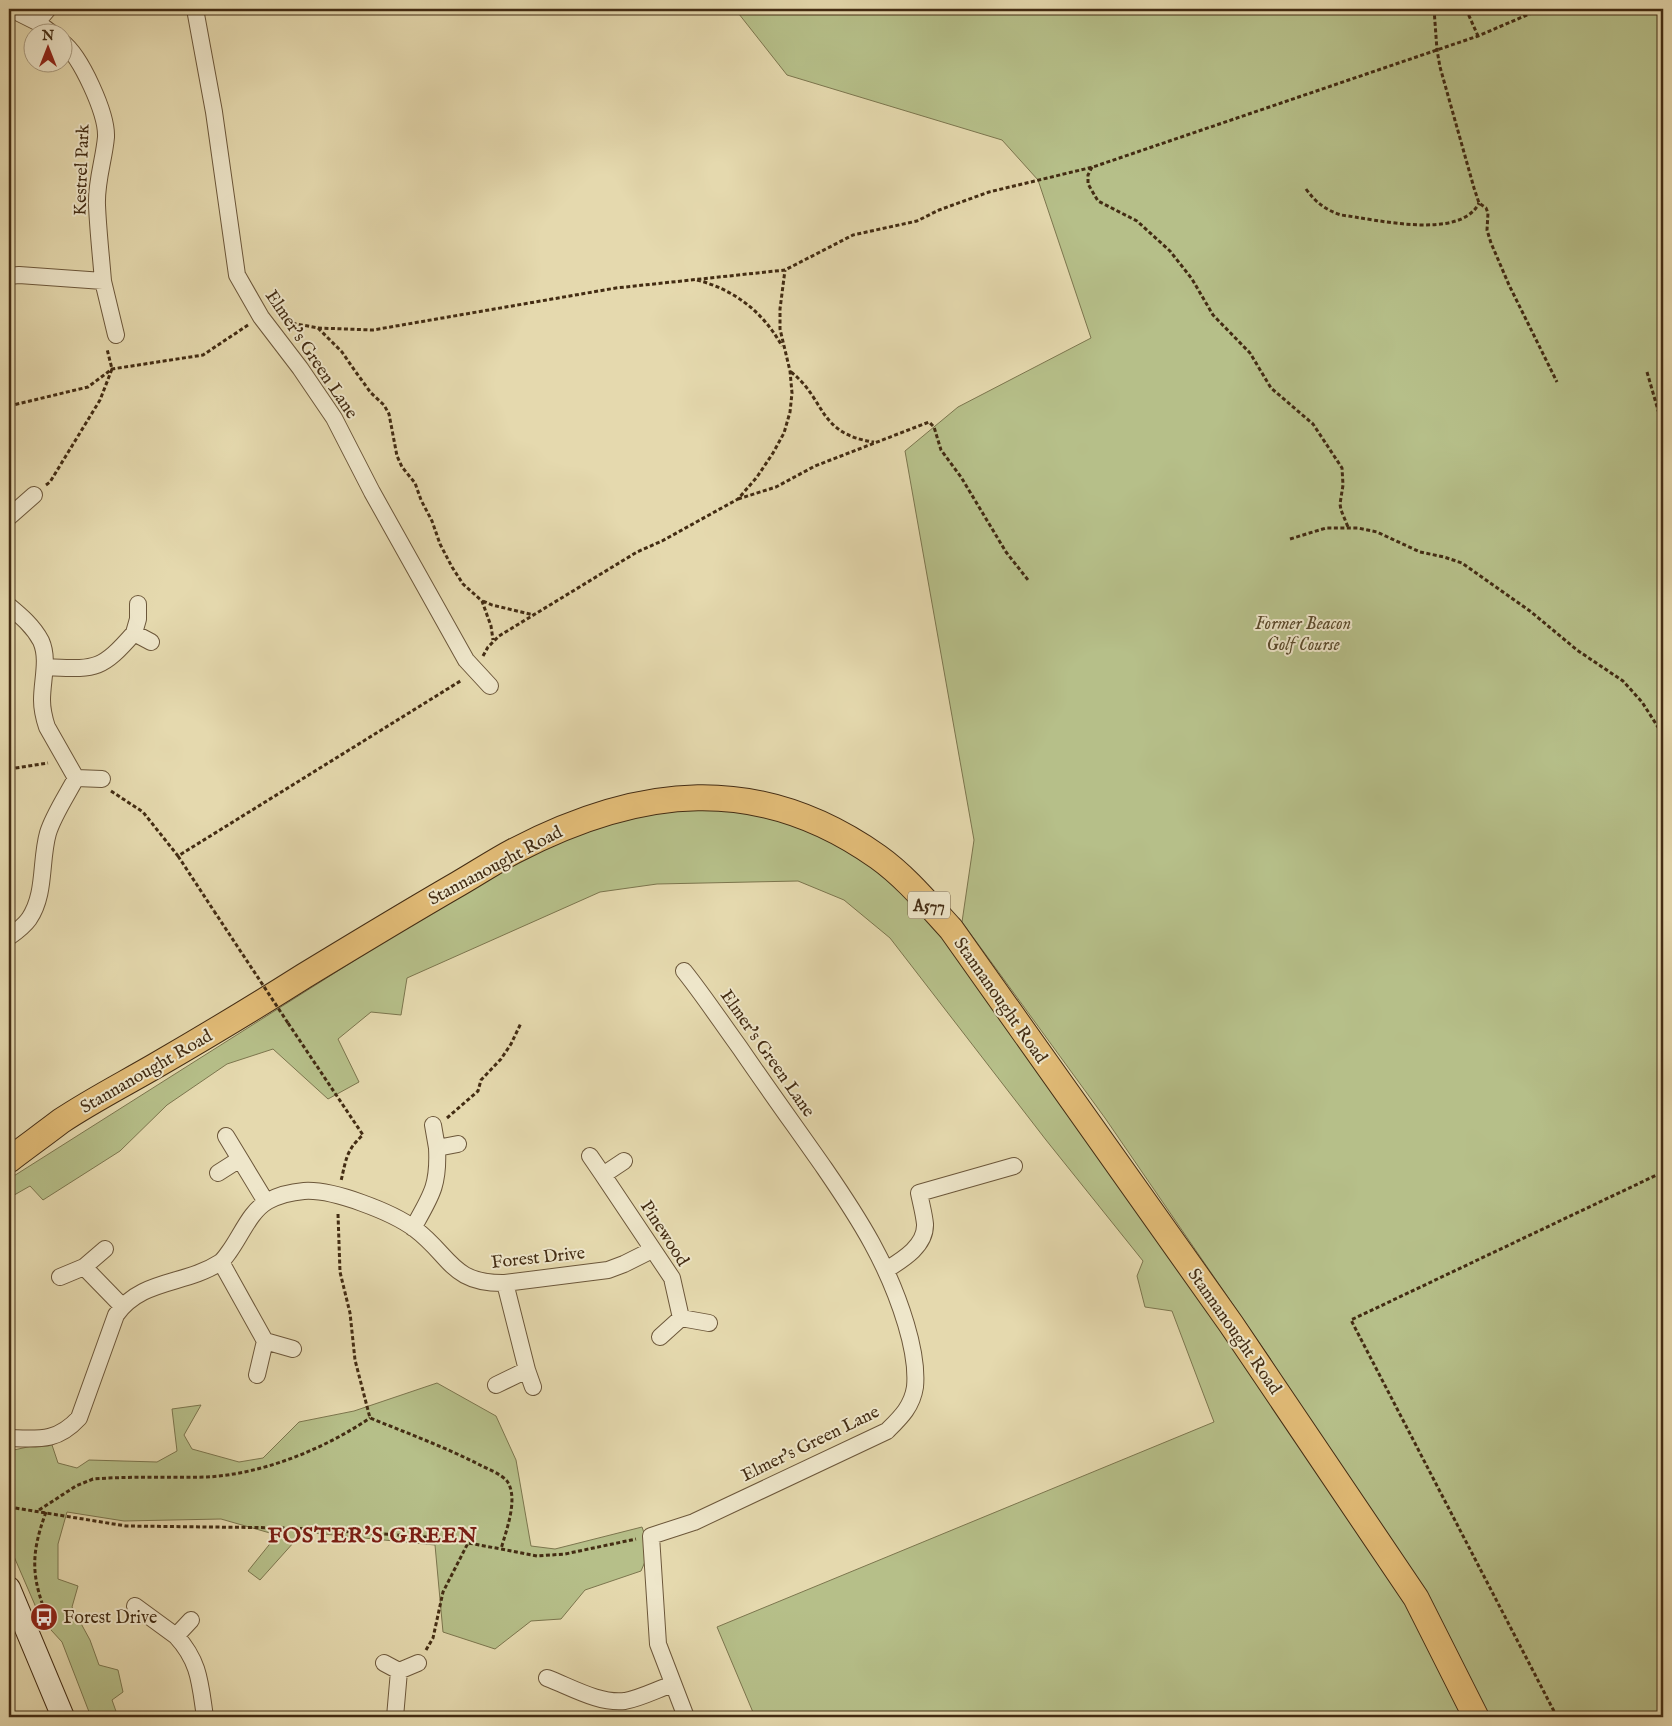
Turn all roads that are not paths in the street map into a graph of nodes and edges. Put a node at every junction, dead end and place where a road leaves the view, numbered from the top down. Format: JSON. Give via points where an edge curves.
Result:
{"nodes":[{"id":1,"x":11,"y":9,"type":"edge"},
{"id":2,"x":48,"y":9,"type":"edge"},
{"id":3,"x":195,"y":9,"type":"edge"},
{"id":4,"x":37,"y":22,"type":"joint"},
{"id":5,"x":72,"y":50,"type":"edge"},
{"id":6,"x":9,"y":276,"type":"edge"},
{"id":7,"x":104,"y":281,"type":"junction"},
{"id":8,"x":116,"y":335,"type":"dead end"},
{"id":9,"x":34,"y":495,"type":"road end"},
{"id":10,"x":9,"y":517,"type":"edge"},
{"id":11,"x":138,"y":604,"type":"dead end"},
{"id":12,"x":9,"y":606,"type":"edge"},
{"id":13,"x":134,"y":633,"type":"junction"},
{"id":14,"x":151,"y":642,"type":"dead end"},
{"id":15,"x":45,"y":667,"type":"junction"},
{"id":16,"x":490,"y":686,"type":"dead end"},
{"id":17,"x":76,"y":778,"type":"junction"},
{"id":18,"x":102,"y":779,"type":"road end"},
{"id":19,"x":9,"y":937,"type":"edge"},
{"id":20,"x":684,"y":971,"type":"dead end"},
{"id":21,"x":63,"y":1120,"type":"junction"},
{"id":22,"x":433,"y":1125,"type":"road end"},
{"id":23,"x":226,"y":1136,"type":"dead end"},
{"id":24,"x":9,"y":1137,"type":"edge"},
{"id":25,"x":458,"y":1144,"type":"dead end"},
{"id":26,"x":437,"y":1148,"type":"junction"},
{"id":27,"x":590,"y":1156,"type":"dead end"},
{"id":28,"x":240,"y":1159,"type":"junction"},
{"id":29,"x":9,"y":1160,"type":"edge"},
{"id":30,"x":624,"y":1161,"type":"dead end"},
{"id":31,"x":1014,"y":1166,"type":"dead end"},
{"id":32,"x":218,"y":1173,"type":"dead end"},
{"id":33,"x":603,"y":1175,"type":"junction"},
{"id":34,"x":266,"y":1202,"type":"junction"},
{"id":35,"x":413,"y":1228,"type":"junction"},
{"id":36,"x":105,"y":1249,"type":"dead end"},
{"id":37,"x":652,"y":1250,"type":"junction"},
{"id":38,"x":221,"y":1262,"type":"junction"},
{"id":39,"x":84,"y":1267,"type":"junction"},
{"id":40,"x":886,"y":1270,"type":"junction"},
{"id":41,"x":60,"y":1277,"type":"dead end"},
{"id":42,"x":505,"y":1283,"type":"junction"},
{"id":43,"x":122,"y":1306,"type":"junction"},
{"id":44,"x":682,"y":1318,"type":"junction"},
{"id":45,"x":709,"y":1323,"type":"dead end"},
{"id":46,"x":660,"y":1336,"type":"dead end"},
{"id":47,"x":265,"y":1341,"type":"junction"},
{"id":48,"x":293,"y":1349,"type":"dead end"},
{"id":49,"x":527,"y":1370,"type":"junction"},
{"id":50,"x":257,"y":1375,"type":"dead end"},
{"id":51,"x":496,"y":1385,"type":"dead end"},
{"id":52,"x":533,"y":1387,"type":"dead end"},
{"id":53,"x":9,"y":1438,"type":"edge"},
{"id":54,"x":9,"y":1588,"type":"edge"},
{"id":55,"x":135,"y":1606,"type":"dead end"},
{"id":56,"x":191,"y":1620,"type":"dead end"},
{"id":57,"x":176,"y":1636,"type":"junction"},
{"id":58,"x":384,"y":1663,"type":"dead end"},
{"id":59,"x":418,"y":1663,"type":"road end"},
{"id":60,"x":399,"y":1671,"type":"junction"},
{"id":61,"x":547,"y":1678,"type":"dead end"},
{"id":62,"x":673,"y":1684,"type":"junction"},
{"id":63,"x":63,"y":1717,"type":"edge"},
{"id":64,"x":205,"y":1717,"type":"edge"},
{"id":65,"x":395,"y":1717,"type":"edge"},
{"id":66,"x":686,"y":1717,"type":"edge"},
{"id":67,"x":1476,"y":1717,"type":"edge"}],
"edges":[{"from":1,"to":4,"type":"street"},
{"from":2,"to":4,"type":"street"},
{"from":3,"to":16,"type":"street","name":"Elmer's Green Lane","via":[[238,275],[261,316],[334,418],[456,644]]},
{"from":5,"to":7,"type":"street","name":"Kestrel Park","via":[[102,112],[106,135],[97,205]]},
{"from":6,"to":7,"type":"street"},
{"from":7,"to":8,"type":"street","name":"Kestrel Park"},
{"from":9,"to":10,"type":"street"},
{"from":11,"to":13,"type":"street"},
{"from":12,"to":15,"type":"street","via":[[34,630],[41,642]]},
{"from":13,"to":14,"type":"street"},
{"from":13,"to":15,"type":"street","via":[[104,663],[94,667]]},
{"from":15,"to":17,"type":"street","via":[[44,718]]},
{"from":17,"to":18,"type":"street"},
{"from":17,"to":19,"type":"street","via":[[49,830],[35,907],[28,920]]},
{"from":20,"to":40,"type":"street","name":"Elmer's Green Lane","via":[[860,1221]]},
{"from":21,"to":24,"type":"main road","name":"Stannanought Road","number":"A577"},
{"from":21,"to":29,"type":"main road","name":"Stannanought Road","number":"A577"},
{"from":21,"to":67,"type":"main road","name":"Stannanought Road","number":"A577","via":[[514,851],[569,826],[616,810],[666,799],[708,796],[754,801],[794,812],[837,831],[879,858],[914,888],[951,929],[1231,1324],[1410,1590]]},
{"from":22,"to":26,"type":"street"},
{"from":23,"to":28,"type":"street"},
{"from":25,"to":26,"type":"street"},
{"from":26,"to":35,"type":"street","via":[[436,1182]]},
{"from":27,"to":33,"type":"street","name":"Pinewood"},
{"from":28,"to":32,"type":"street"},
{"from":28,"to":34,"type":"street"},
{"from":30,"to":33,"type":"street"},
{"from":31,"to":40,"type":"street","via":[[919,1193],[926,1226],[910,1254]]},
{"from":33,"to":37,"type":"street","name":"Pinewood"},
{"from":34,"to":35,"type":"street","name":"Forest Drive","via":[[285,1193],[326,1192],[379,1210]]},
{"from":34,"to":38,"type":"street","name":"Forest Drive"},
{"from":35,"to":42,"type":"street","name":"Forest Drive","via":[[460,1272],[488,1283]]},
{"from":36,"to":39,"type":"street"},
{"from":37,"to":42,"type":"street","name":"Forest Drive","via":[[608,1270]]},
{"from":37,"to":44,"type":"street","name":"Pinewood","via":[[672,1278]]},
{"from":38,"to":43,"type":"street","name":"Forest Drive","via":[[194,1275],[139,1293]]},
{"from":38,"to":47,"type":"street"},
{"from":39,"to":41,"type":"street"},
{"from":39,"to":43,"type":"street"},
{"from":40,"to":62,"type":"street","name":"Elmer's Green Lane","via":[[913,1347],[914,1388],[904,1414],[886,1430],[694,1522],[651,1536],[658,1644]]},
{"from":42,"to":49,"type":"street"},
{"from":43,"to":53,"type":"street","name":"Forest Drive","via":[[79,1418],[68,1430],[52,1437]]},
{"from":44,"to":45,"type":"street"},
{"from":44,"to":46,"type":"street"},
{"from":47,"to":48,"type":"street"},
{"from":47,"to":50,"type":"street"},
{"from":49,"to":51,"type":"street"},
{"from":49,"to":52,"type":"street"},
{"from":54,"to":63,"type":"street"},
{"from":55,"to":57,"type":"street"},
{"from":56,"to":57,"type":"street"},
{"from":57,"to":64,"type":"street","via":[[196,1664]]},
{"from":58,"to":60,"type":"street"},
{"from":59,"to":60,"type":"street"},
{"from":60,"to":65,"type":"street"},
{"from":61,"to":62,"type":"street","via":[[617,1701]]},
{"from":62,"to":66,"type":"street"}]}
